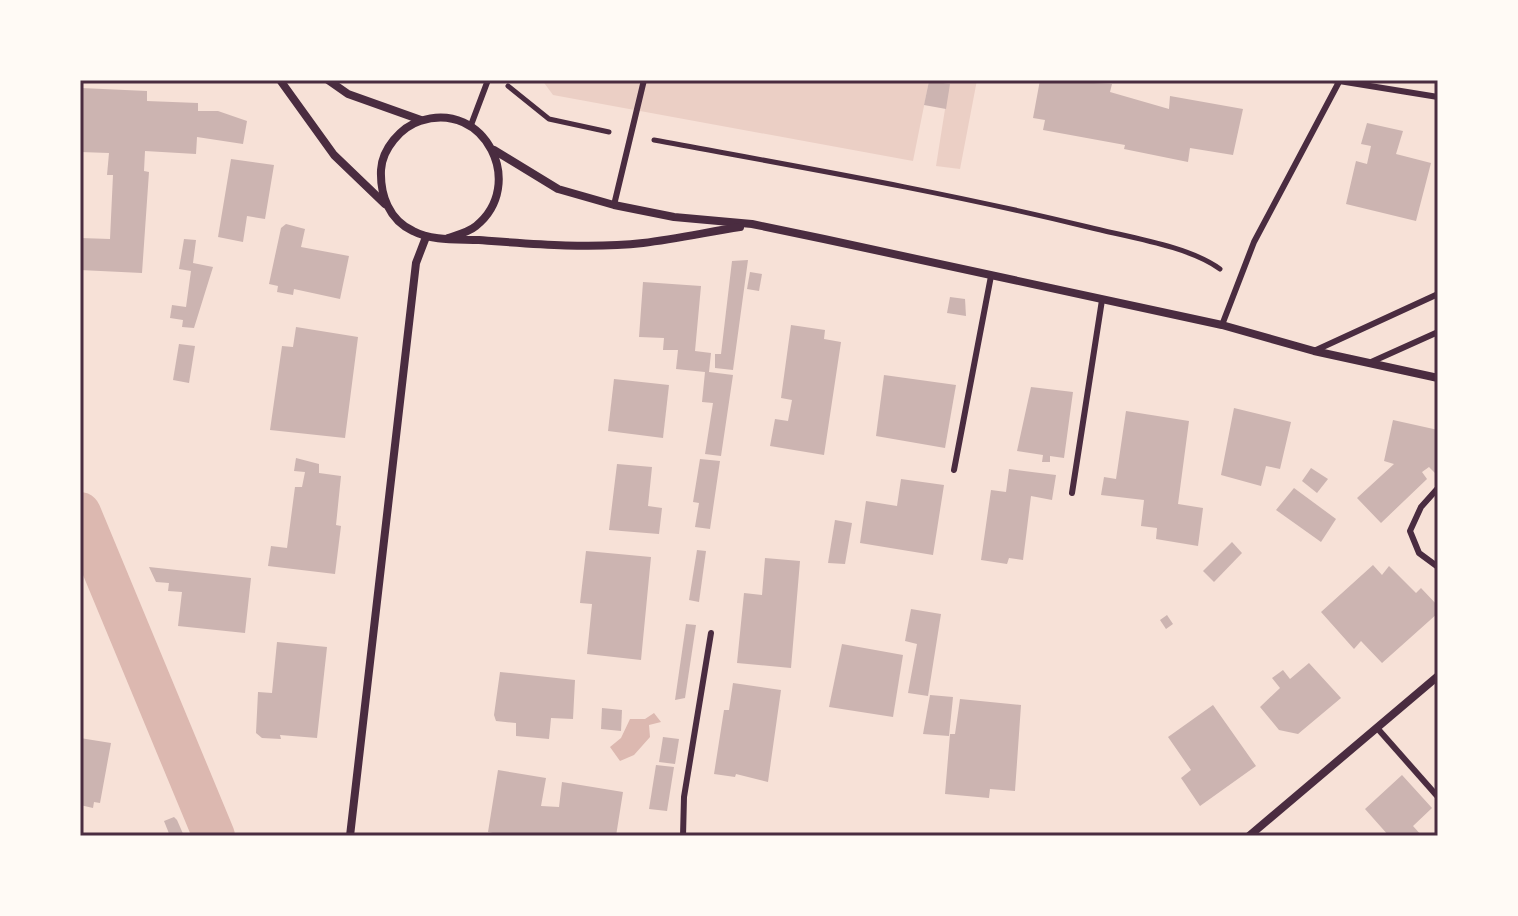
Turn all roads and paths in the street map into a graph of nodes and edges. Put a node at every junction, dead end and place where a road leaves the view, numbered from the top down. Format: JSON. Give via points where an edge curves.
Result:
{"nodes":[{"id":1,"x":280,"y":80,"type":"edge"},
{"id":2,"x":328,"y":80,"type":"edge"},
{"id":3,"x":488,"y":80,"type":"edge"},
{"id":4,"x":496,"y":80,"type":"edge"},
{"id":5,"x":644,"y":80,"type":"edge"},
{"id":6,"x":1333,"y":80,"type":"edge"},
{"id":7,"x":1339,"y":80,"type":"edge"},
{"id":8,"x":1438,"y":97,"type":"edge"},
{"id":9,"x":421,"y":120,"type":"junction"},
{"id":10,"x":471,"y":125,"type":"junction"},
{"id":11,"x":629,"y":136,"type":"junction"},
{"id":12,"x":494,"y":150,"type":"junction"},
{"id":13,"x":386,"y":204,"type":"junction"},
{"id":14,"x":614,"y":205,"type":"junction"},
{"id":15,"x":752,"y":224,"type":"junction"},
{"id":16,"x":426,"y":237,"type":"junction"},
{"id":17,"x":448,"y":238,"type":"junction"},
{"id":18,"x":991,"y":276,"type":"junction"},
{"id":19,"x":1237,"y":281,"type":"junction"},
{"id":20,"x":1438,"y":294,"type":"edge"},
{"id":21,"x":1102,"y":300,"type":"junction"},
{"id":22,"x":1222,"y":325,"type":"junction"},
{"id":23,"x":1438,"y":332,"type":"edge"},
{"id":24,"x":1314,"y":351,"type":"junction"},
{"id":25,"x":1369,"y":363,"type":"junction"},
{"id":26,"x":1438,"y":378,"type":"edge"},
{"id":27,"x":954,"y":470,"type":"dead end"},
{"id":28,"x":1438,"y":488,"type":"edge"},
{"id":29,"x":1072,"y":493,"type":"dead end"},
{"id":30,"x":1438,"y":567,"type":"edge"},
{"id":31,"x":711,"y":633,"type":"dead end"},
{"id":32,"x":1438,"y":676,"type":"edge"},
{"id":33,"x":1378,"y":729,"type":"junction"},
{"id":34,"x":1438,"y":797,"type":"edge"},
{"id":35,"x":350,"y":836,"type":"edge"},
{"id":36,"x":683,"y":836,"type":"edge"},
{"id":37,"x":1249,"y":836,"type":"edge"}],
"edges":[{"from":1,"to":13,"type":"street","via":[[334,155]]},
{"from":2,"to":9,"type":"street","via":[[348,94]]},
{"from":3,"to":10,"type":"lane"},
{"from":4,"to":11,"type":"path","via":[[549,119]]},
{"from":5,"to":11,"type":"lane"},
{"from":6,"to":7,"type":"lane"},
{"from":7,"to":8,"type":"lane"},
{"from":7,"to":19,"type":"lane"},
{"from":9,"to":10,"type":"street","via":[[446,117]]},
{"from":9,"to":13,"type":"street","via":[[403,130],[381,164]]},
{"from":10,"to":12,"type":"street"},
{"from":11,"to":14,"type":"lane"},
{"from":11,"to":19,"type":"path","via":[[956,195],[1209,261]]},
{"from":12,"to":14,"type":"street","via":[[558,189]]},
{"from":12,"to":17,"type":"street","via":[[501,178],[494,206],[475,228]]},
{"from":13,"to":16,"type":"street","via":[[396,219]]},
{"from":14,"to":15,"type":"street"},
{"from":15,"to":17,"type":"street","via":[[642,243]]},
{"from":15,"to":18,"type":"street"},
{"from":16,"to":17,"type":"street"},
{"from":16,"to":35,"type":"street","via":[[416,263]]},
{"from":18,"to":21,"type":"street"},
{"from":18,"to":27,"type":"lane"},
{"from":19,"to":22,"type":"lane"},
{"from":20,"to":24,"type":"lane"},
{"from":21,"to":22,"type":"street"},
{"from":21,"to":29,"type":"lane"},
{"from":22,"to":24,"type":"street"},
{"from":23,"to":25,"type":"lane"},
{"from":24,"to":25,"type":"street"},
{"from":25,"to":26,"type":"street"},
{"from":28,"to":30,"type":"lane","via":[[1410,531],[1419,553]]},
{"from":31,"to":36,"type":"lane","via":[[684,797]]},
{"from":32,"to":33,"type":"street"},
{"from":33,"to":34,"type":"lane"},
{"from":33,"to":37,"type":"street"}]}
